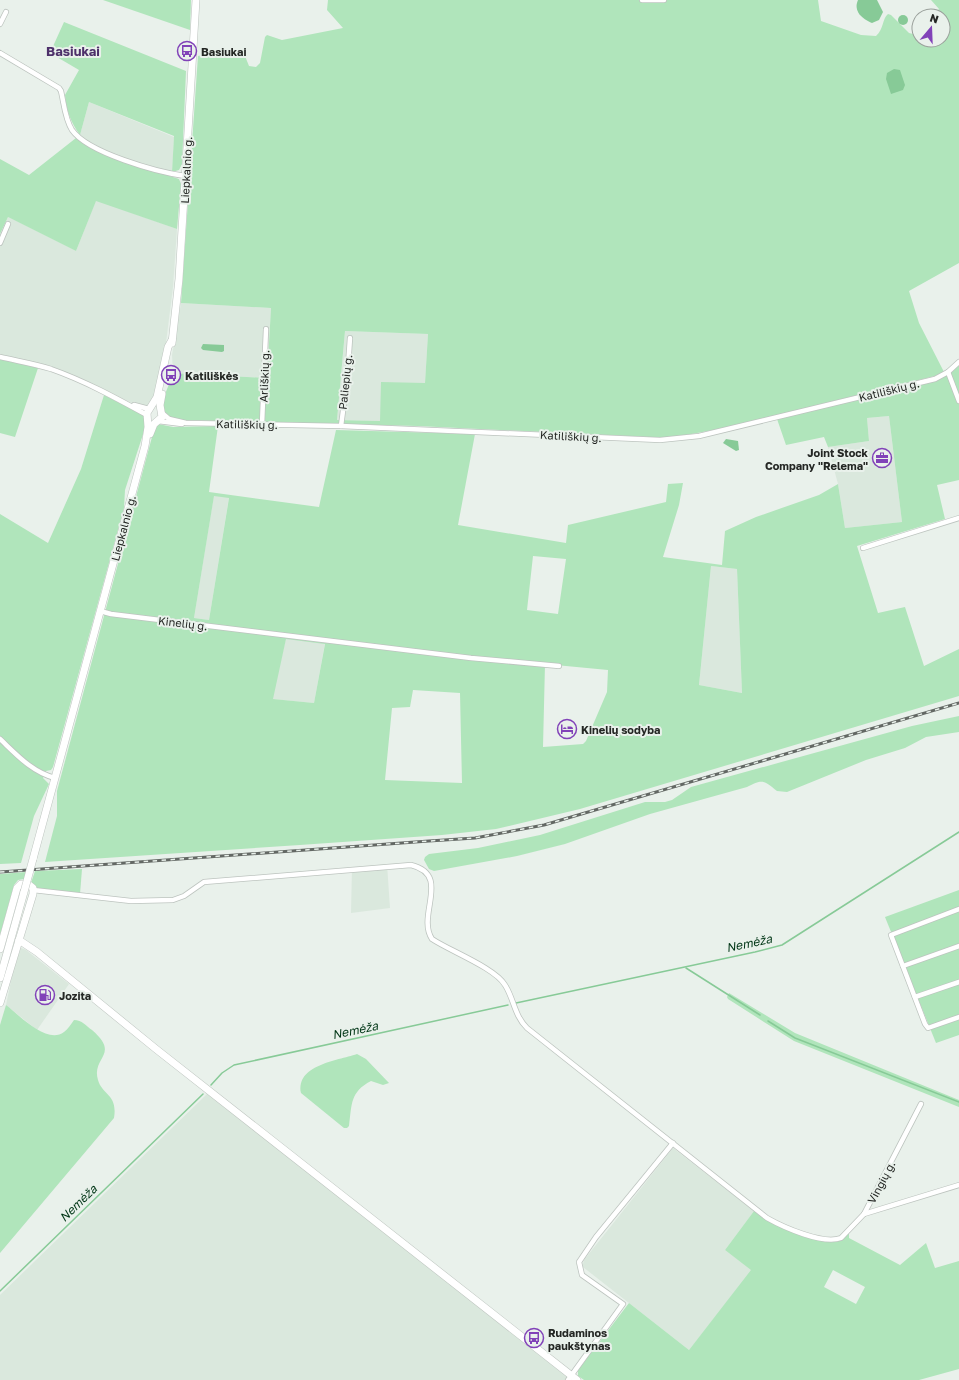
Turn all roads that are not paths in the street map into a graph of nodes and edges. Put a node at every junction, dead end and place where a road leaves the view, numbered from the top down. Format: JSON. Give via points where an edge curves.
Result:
{"nodes":[{"id":1,"x":196,"y":0,"type":"edge"},
{"id":2,"x":642,"y":0,"type":"edge"},
{"id":3,"x":664,"y":0,"type":"edge"},
{"id":4,"x":6,"y":12,"type":"dead end"},
{"id":5,"x":0,"y":24,"type":"edge"},
{"id":6,"x":0,"y":52,"type":"edge"},
{"id":7,"x":185,"y":176,"type":"junction"},
{"id":8,"x":8,"y":224,"type":"dead end"},
{"id":9,"x":0,"y":243,"type":"edge"},
{"id":10,"x":266,"y":329,"type":"dead end"},
{"id":11,"x":350,"y":338,"type":"dead end"},
{"id":12,"x":172,"y":340,"type":"junction"},
{"id":13,"x":0,"y":357,"type":"edge"},
{"id":14,"x":959,"y":362,"type":"edge"},
{"id":15,"x":948,"y":372,"type":"junction"},
{"id":16,"x":959,"y":401,"type":"edge"},
{"id":17,"x":161,"y":411,"type":"junction"},
{"id":18,"x":149,"y":413,"type":"junction"},
{"id":19,"x":157,"y":422,"type":"junction"},
{"id":20,"x":186,"y":423,"type":"junction"},
{"id":21,"x":262,"y":424,"type":"junction"},
{"id":22,"x":340,"y":426,"type":"junction"},
{"id":23,"x":145,"y":446,"type":"junction"},
{"id":24,"x":959,"y":518,"type":"edge"},
{"id":25,"x":863,"y":548,"type":"dead end"},
{"id":26,"x":100,"y":611,"type":"junction"},
{"id":27,"x":559,"y":666,"type":"dead end"},
{"id":28,"x":0,"y":739,"type":"edge"},
{"id":29,"x":55,"y":778,"type":"junction"},
{"id":30,"x":33,"y":890,"type":"junction"},
{"id":31,"x":959,"y":909,"type":"edge"},
{"id":32,"x":19,"y":940,"type":"junction"},
{"id":33,"x":959,"y":946,"type":"edge"},
{"id":34,"x":0,"y":948,"type":"edge"},
{"id":35,"x":902,"y":966,"type":"junction"},
{"id":36,"x":1,"y":969,"type":"edge"},
{"id":37,"x":0,"y":978,"type":"edge"},
{"id":38,"x":959,"y":982,"type":"edge"},
{"id":39,"x":915,"y":997,"type":"junction"},
{"id":40,"x":0,"y":1003,"type":"edge"},
{"id":41,"x":959,"y":1017,"type":"edge"},
{"id":42,"x":921,"y":1104,"type":"dead end"},
{"id":43,"x":673,"y":1143,"type":"junction"},
{"id":44,"x":959,"y":1185,"type":"edge"},
{"id":45,"x":864,"y":1214,"type":"junction"},
{"id":46,"x":572,"y":1379,"type":"edge"}],
"edges":[{"from":1,"to":7,"type":"main road","name":"Liepkalnio g."},
{"from":2,"to":3,"type":"street"},
{"from":4,"to":5,"type":"street"},
{"from":6,"to":7,"type":"street","via":[[59,88],[68,121],[80,139],[134,163],[160,172]]},
{"from":7,"to":12,"type":"main road","name":"Liepkalnio g.","via":[[179,279]]},
{"from":8,"to":9,"type":"street"},
{"from":10,"to":21,"type":"street","name":"Arliškių g."},
{"from":11,"to":22,"type":"street","name":"Paliepių g."},
{"from":12,"to":17,"type":"main road","name":"Liepkalnio g."},
{"from":12,"to":18,"type":"main road","name":"Liepkalnio g.","via":[[168,347],[157,397]]},
{"from":13,"to":18,"type":"street","via":[[50,369]]},
{"from":14,"to":15,"type":"street","name":"Katiliškių g."},
{"from":15,"to":16,"type":"street"},
{"from":15,"to":22,"type":"street","name":"Katiliškių g.","via":[[935,379],[699,436],[660,440]]},
{"from":17,"to":18,"type":"main road"},
{"from":17,"to":19,"type":"main road","name":"Liepkalnio g.","via":[[162,417]]},
{"from":17,"to":20,"type":"street","name":"Katiliškių g.","via":[[169,419]]},
{"from":18,"to":19,"type":"main road"},
{"from":18,"to":23,"type":"main road","name":"Liepkalnio g."},
{"from":19,"to":20,"type":"street","name":"Katiliškių g."},
{"from":19,"to":23,"type":"main road","name":"Liepkalnio g."},
{"from":20,"to":21,"type":"street","name":"Katiliškių g."},
{"from":21,"to":22,"type":"street","name":"Katiliškių g."},
{"from":23,"to":26,"type":"main road","name":"Liepkalnio g."},
{"from":24,"to":25,"type":"street"},
{"from":26,"to":27,"type":"street","name":"Kinelių g.","via":[[462,657]]},
{"from":26,"to":29,"type":"main road","name":"Liepkalnio g."},
{"from":28,"to":29,"type":"street","via":[[31,767]]},
{"from":29,"to":36,"type":"main road","name":"Liepkalnio g.","bridge":true},
{"from":30,"to":32,"type":"main road"},
{"from":30,"to":34,"type":"main road","via":[[25,883],[17,888]]},
{"from":30,"to":43,"type":"street","via":[[131,901],[173,900],[184,896],[204,882],[417,867],[431,880],[427,928],[432,939],[500,979],[508,992],[516,1015],[527,1028]]},
{"from":31,"to":35,"type":"street","via":[[891,934]]},
{"from":32,"to":40,"type":"main road"},
{"from":32,"to":46,"type":"main road"},
{"from":33,"to":35,"type":"street"},
{"from":35,"to":39,"type":"street"},
{"from":36,"to":37,"type":"main road","name":"Liepkalnio g."},
{"from":38,"to":39,"type":"street"},
{"from":39,"to":41,"type":"street","via":[[928,1028]]},
{"from":42,"to":45,"type":"street","name":"Vingių g."},
{"from":43,"to":45,"type":"street","via":[[777,1224],[823,1240],[836,1240]]},
{"from":43,"to":46,"type":"street","via":[[596,1237],[579,1262],[582,1275],[623,1304]]},
{"from":44,"to":45,"type":"street","name":"Vingių g."}]}
